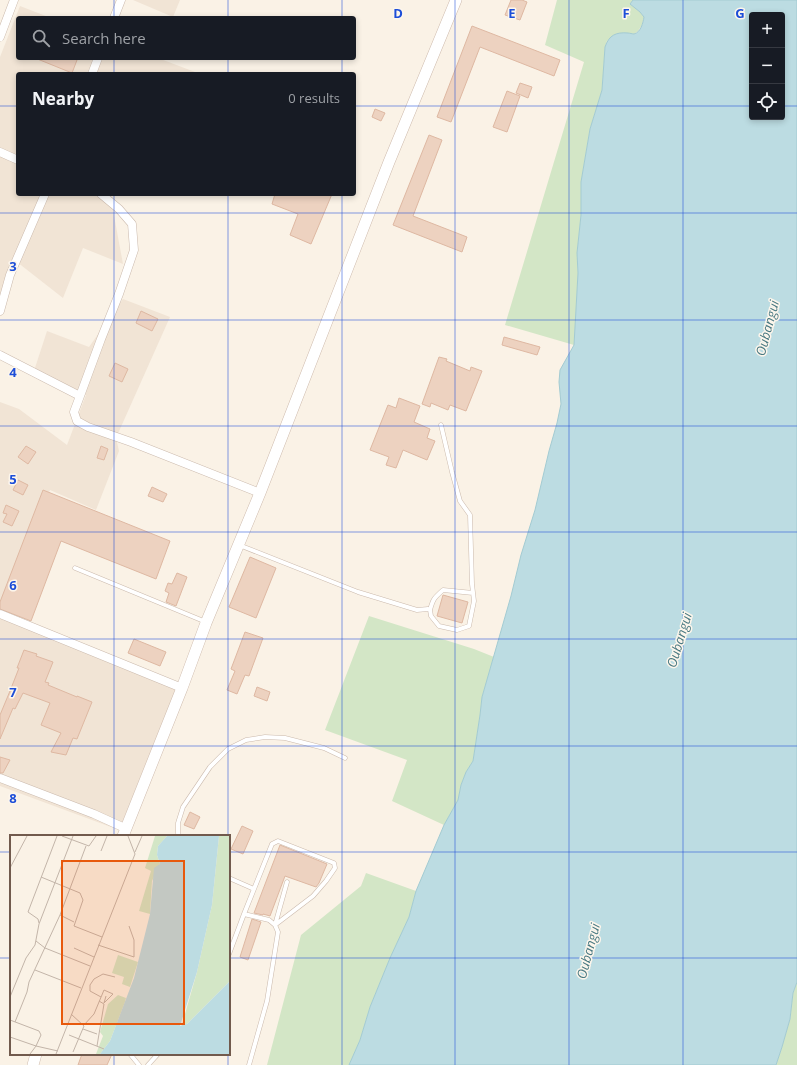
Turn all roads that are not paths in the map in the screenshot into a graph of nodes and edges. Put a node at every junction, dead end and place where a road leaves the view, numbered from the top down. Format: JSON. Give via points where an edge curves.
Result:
{"nodes":[{"id":1,"x":14,"y":0,"type":"edge"},
{"id":2,"x":121,"y":0,"type":"edge"},
{"id":3,"x":456,"y":0,"type":"edge"},
{"id":4,"x":115,"y":16,"type":"edge"},
{"id":5,"x":0,"y":37,"type":"edge"},
{"id":6,"x":97,"y":60,"type":"edge"},
{"id":7,"x":93,"y":72,"type":"edge"},
{"id":8,"x":0,"y":152,"type":"edge"},
{"id":9,"x":16,"y":159,"type":"edge"},
{"id":10,"x":44,"y":196,"type":"edge"},
{"id":11,"x":103,"y":196,"type":"edge"},
{"id":12,"x":0,"y":311,"type":"edge"},
{"id":13,"x":0,"y":354,"type":"edge"},
{"id":14,"x":80,"y":396,"type":"junction"},
{"id":15,"x":441,"y":425,"type":"dead end"},
{"id":16,"x":260,"y":493,"type":"junction"},
{"id":17,"x":238,"y":545,"type":"junction"},
{"id":18,"x":75,"y":568,"type":"dead end"},
{"id":19,"x":473,"y":593,"type":"junction"},
{"id":20,"x":430,"y":610,"type":"junction"},
{"id":21,"x":0,"y":614,"type":"edge"},
{"id":22,"x":206,"y":623,"type":"junction"},
{"id":23,"x":182,"y":688,"type":"junction"},
{"id":24,"x":345,"y":758,"type":"dead end"},
{"id":25,"x":0,"y":778,"type":"edge"},
{"id":26,"x":125,"y":832,"type":"edge"},
{"id":27,"x":179,"y":835,"type":"edge"},
{"id":28,"x":230,"y":878,"type":"edge"},
{"id":29,"x":286,"y":882,"type":"dead end"},
{"id":30,"x":254,"y":889,"type":"junction"},
{"id":31,"x":244,"y":914,"type":"junction"},
{"id":32,"x":275,"y":925,"type":"junction"},
{"id":33,"x":230,"y":951,"type":"edge"},
{"id":34,"x":36,"y":1055,"type":"edge"},
{"id":35,"x":131,"y":1055,"type":"edge"},
{"id":36,"x":157,"y":1055,"type":"edge"},
{"id":37,"x":33,"y":1065,"type":"edge"},
{"id":38,"x":139,"y":1065,"type":"edge"},
{"id":39,"x":148,"y":1065,"type":"edge"},
{"id":40,"x":249,"y":1065,"type":"edge"}],
"edges":[{"from":1,"to":5,"type":"street"},
{"from":2,"to":4,"type":"street"},
{"from":3,"to":16,"type":"street","via":[[389,162]]},
{"from":6,"to":7,"type":"street"},
{"from":8,"to":9,"type":"street"},
{"from":10,"to":12,"type":"street","via":[[10,274]]},
{"from":11,"to":14,"type":"street","via":[[132,224],[134,250]]},
{"from":13,"to":14,"type":"street"},
{"from":14,"to":16,"type":"street","via":[[74,412],[77,421],[82,424]]},
{"from":15,"to":19,"type":"lane","via":[[460,500],[470,515]]},
{"from":16,"to":17,"type":"street"},
{"from":17,"to":20,"type":"lane","via":[[358,592],[417,610]]},
{"from":17,"to":22,"type":"street"},
{"from":18,"to":22,"type":"lane"},
{"from":19,"to":20,"type":"lane","via":[[443,590],[432,601]]},
{"from":19,"to":20,"type":"lane","via":[[469,626],[457,630],[439,626],[431,616]]},
{"from":21,"to":23,"type":"street"},
{"from":22,"to":23,"type":"street"},
{"from":23,"to":26,"type":"street"},
{"from":24,"to":27,"type":"lane","via":[[324,748],[285,738],[265,737],[246,740],[228,749],[210,767],[183,807],[178,823]]},
{"from":25,"to":26,"type":"street","via":[[94,814]]},
{"from":28,"to":30,"type":"lane"},
{"from":29,"to":32,"type":"lane"},
{"from":30,"to":31,"type":"lane"},
{"from":30,"to":32,"type":"lane","via":[[272,844],[278,841],[334,863],[335,868],[313,896]]},
{"from":31,"to":32,"type":"lane","via":[[269,920]]},
{"from":31,"to":33,"type":"lane"},
{"from":32,"to":40,"type":"lane","via":[[278,932],[267,1001]]},
{"from":34,"to":37,"type":"street"},
{"from":35,"to":38,"type":"lane"},
{"from":36,"to":39,"type":"lane"}]}
